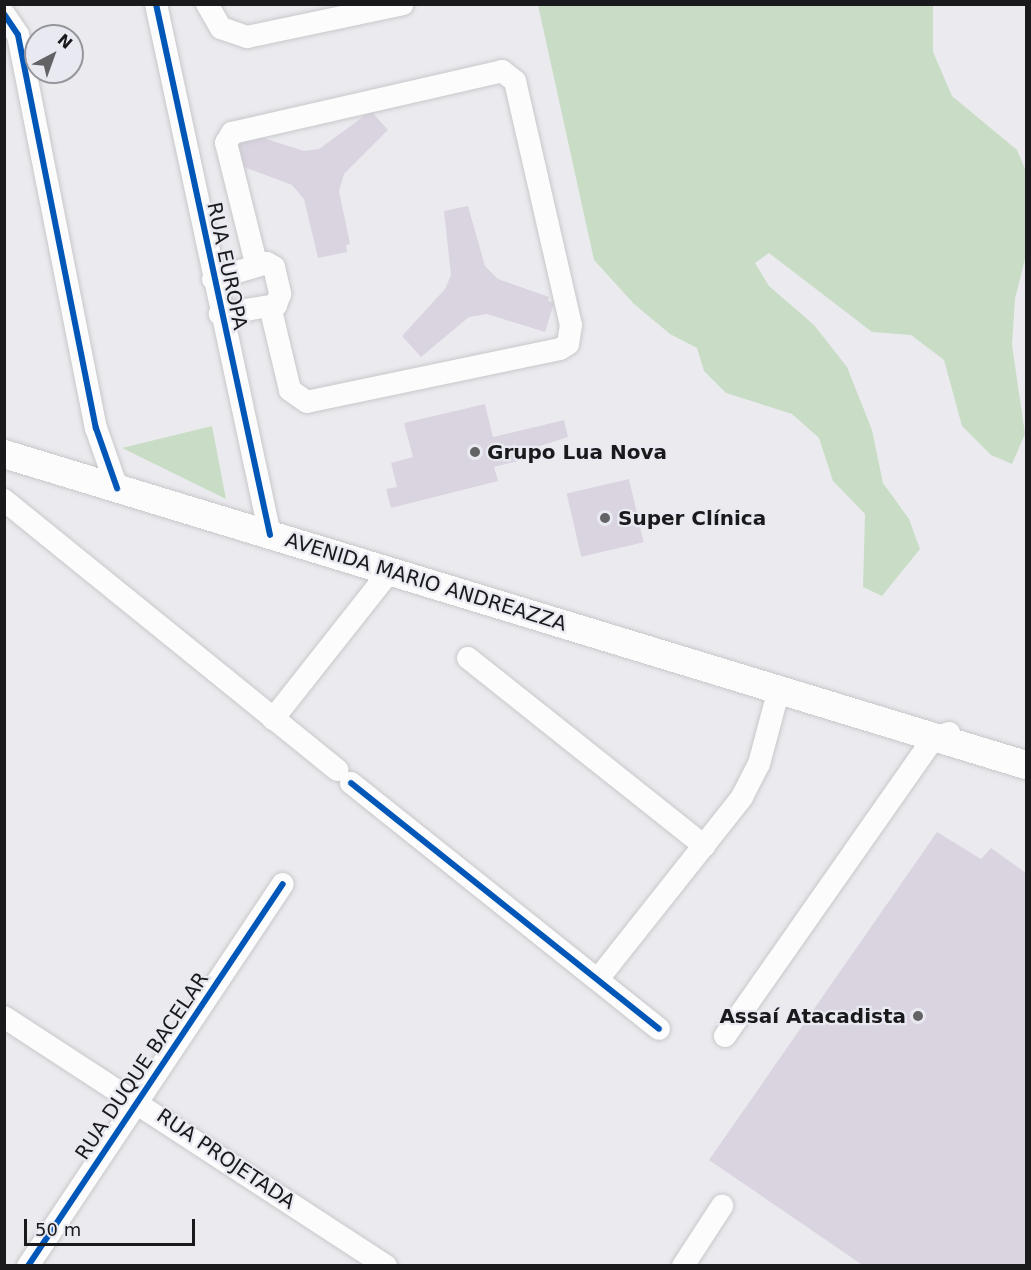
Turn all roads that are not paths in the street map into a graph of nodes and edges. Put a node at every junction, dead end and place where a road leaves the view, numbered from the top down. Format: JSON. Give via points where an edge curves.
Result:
{"nodes":[{"id":1,"x":156,"y":4,"type":"edge"},
{"id":2,"x":207,"y":4,"type":"edge"},
{"id":3,"x":403,"y":4,"type":"edge"},
{"id":4,"x":4,"y":14,"type":"edge"},
{"id":5,"x":256,"y":263,"type":"junction"},
{"id":6,"x":213,"y":279,"type":"junction"},
{"id":7,"x":270,"y":306,"type":"junction"},
{"id":8,"x":220,"y":314,"type":"junction"},
{"id":9,"x":4,"y":454,"type":"edge"},
{"id":10,"x":117,"y":488,"type":"junction"},
{"id":11,"x":4,"y":500,"type":"edge"},
{"id":12,"x":270,"y":534,"type":"junction"},
{"id":13,"x":390,"y":571,"type":"junction"},
{"id":14,"x":468,"y":658,"type":"dead end"},
{"id":15,"x":779,"y":689,"type":"junction"},
{"id":16,"x":273,"y":719,"type":"junction"},
{"id":17,"x":970,"y":735,"type":"junction"},
{"id":18,"x":934,"y":738,"type":"junction"},
{"id":19,"x":1026,"y":751,"type":"edge"},
{"id":20,"x":1026,"y":765,"type":"edge"},
{"id":21,"x":704,"y":846,"type":"junction"},
{"id":22,"x":282,"y":884,"type":"dead end"},
{"id":23,"x":598,"y":979,"type":"junction"},
{"id":24,"x":4,"y":1017,"type":"edge"},
{"id":25,"x":659,"y":1029,"type":"dead end"},
{"id":26,"x":725,"y":1036,"type":"dead end"},
{"id":27,"x":138,"y":1101,"type":"junction"},
{"id":28,"x":723,"y":1206,"type":"dead end"},
{"id":29,"x":28,"y":1266,"type":"edge"},
{"id":30,"x":386,"y":1266,"type":"edge"},
{"id":31,"x":682,"y":1266,"type":"edge"}],
"edges":[{"from":1,"to":6,"type":"street","name":"RUA EUROPA"},
{"from":2,"to":3,"type":"street","via":[[221,28],[247,37]]},
{"from":4,"to":10,"type":"street","via":[[18,35],[96,428]]},
{"from":5,"to":6,"type":"street"},
{"from":5,"to":7,"type":"street","via":[[274,267],[280,300]]},
{"from":5,"to":7,"type":"street","via":[[226,143],[232,133],[502,71],[515,81],[571,325],[568,344],[560,350],[307,402],[290,390]]},
{"from":6,"to":8,"type":"street","name":"RUA EUROPA"},
{"from":7,"to":8,"type":"street"},
{"from":8,"to":12,"type":"street","name":"RUA EUROPA"},
{"from":9,"to":10,"type":"main road","name":"AVENIDA MARIO ANDREAZZA"},
{"from":10,"to":12,"type":"main road","name":"AVENIDA MARIO ANDREAZZA"},
{"from":11,"to":16,"type":"street"},
{"from":12,"to":13,"type":"main road","name":"AVENIDA MARIO ANDREAZZA"},
{"from":13,"to":15,"type":"main road","name":"AVENIDA MARIO ANDREAZZA"},
{"from":13,"to":16,"type":"street"},
{"from":14,"to":21,"type":"street"},
{"from":15,"to":17,"type":"main road","name":"AVENIDA MARIO ANDREAZZA"},
{"from":15,"to":18,"type":"main road","name":"AVENIDA MARIO ANDREAZZA"},
{"from":15,"to":21,"type":"street","via":[[759,765],[742,797]]},
{"from":16,"to":23,"type":"street"},
{"from":17,"to":18,"type":"street","via":[[950,733]]},
{"from":17,"to":19,"type":"main road","name":"AVENIDA MARIO ANDREAZZA"},
{"from":18,"to":20,"type":"main road","name":"AVENIDA MARIO ANDREAZZA"},
{"from":18,"to":26,"type":"street"},
{"from":21,"to":23,"type":"street"},
{"from":22,"to":27,"type":"street","name":"RUA DUQUE BACELAR"},
{"from":23,"to":25,"type":"street"},
{"from":24,"to":27,"type":"street","name":"RUA PROJETADA"},
{"from":27,"to":29,"type":"street","name":"RUA DUQUE BACELAR"},
{"from":27,"to":30,"type":"street","name":"RUA PROJETADA"},
{"from":28,"to":31,"type":"street"}]}
